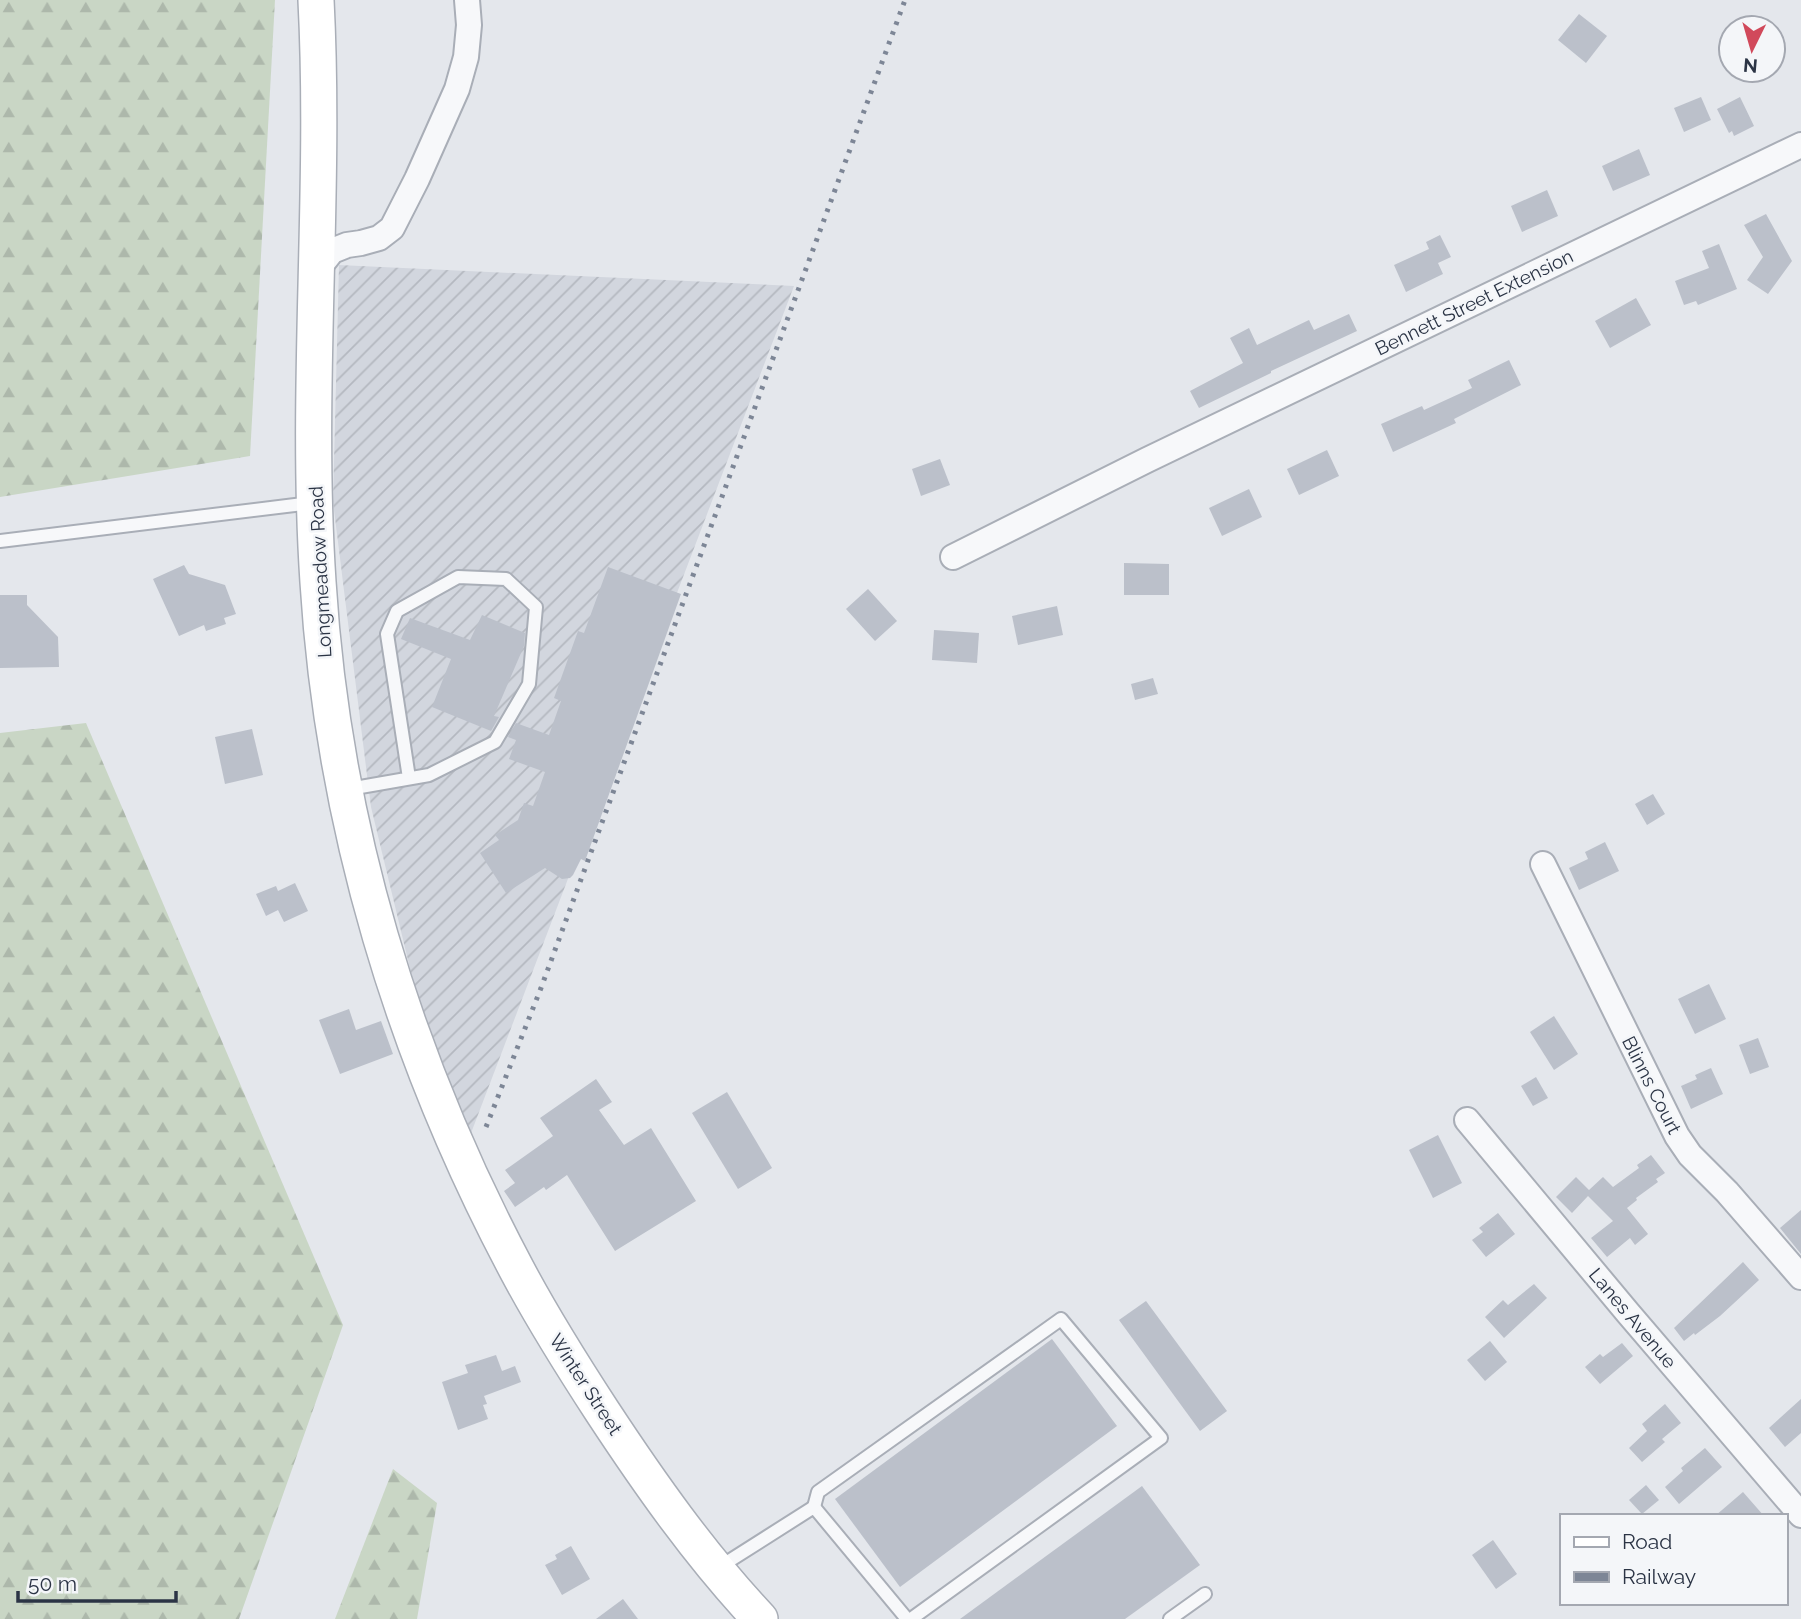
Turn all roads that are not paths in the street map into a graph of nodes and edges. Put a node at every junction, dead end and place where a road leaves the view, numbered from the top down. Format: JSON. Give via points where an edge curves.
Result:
{"nodes":[{"id":1,"x":316,"y":0,"type":"edge"},
{"id":2,"x":467,"y":0,"type":"edge"},
{"id":3,"x":1801,"y":145,"type":"edge"},
{"id":4,"x":317,"y":270,"type":"junction"},
{"id":5,"x":315,"y":503,"type":"junction"},
{"id":6,"x":0,"y":541,"type":"edge"},
{"id":7,"x":953,"y":557,"type":"dead end"},
{"id":8,"x":410,"y":778,"type":"junction"},
{"id":9,"x":345,"y":790,"type":"junction"},
{"id":10,"x":1543,"y":864,"type":"dead end"},
{"id":11,"x":1467,"y":1120,"type":"dead end"},
{"id":12,"x":449,"y":1126,"type":"joint"},
{"id":13,"x":1801,"y":1278,"type":"edge"},
{"id":14,"x":814,"y":1507,"type":"junction"},
{"id":15,"x":1801,"y":1515,"type":"edge"},
{"id":16,"x":716,"y":1570,"type":"junction"},
{"id":17,"x":1205,"y":1594,"type":"dead end"},
{"id":18,"x":760,"y":1619,"type":"edge"},
{"id":19,"x":909,"y":1619,"type":"edge"},
{"id":20,"x":1170,"y":1619,"type":"edge"}],
"edges":[{"from":1,"to":4,"type":"street","name":"Longmeadow Road"},
{"from":2,"to":4,"type":"street","via":[[466,57],[457,89],[392,228],[379,238],[332,251]]},
{"from":3,"to":7,"type":"street","name":"Bennett Street Extension"},
{"from":4,"to":5,"type":"street","name":"Longmeadow Road"},
{"from":5,"to":6,"type":"lane"},
{"from":5,"to":9,"type":"street","name":"Longmeadow Road","via":[[321,625]]},
{"from":8,"to":8,"type":"lane","via":[[429,775],[495,743],[529,684],[536,607],[506,579],[458,577],[397,611],[387,634]]},
{"from":8,"to":9,"type":"lane"},
{"from":9,"to":12,"type":"street","name":"Longmeadow Road","via":[[391,976]]},
{"from":10,"to":13,"type":"street","name":"Blinns Court","via":[[1677,1136]]},
{"from":11,"to":15,"type":"street","name":"Lanes Avenue"},
{"from":12,"to":16,"type":"street","name":"Winter Street","via":[[547,1323],[673,1515]]},
{"from":14,"to":16,"type":"lane"},
{"from":14,"to":19,"type":"lane"},
{"from":14,"to":19,"type":"lane","via":[[818,1492],[1062,1319],[1161,1438]]},
{"from":16,"to":18,"type":"street","name":"Winter Street"},
{"from":17,"to":20,"type":"lane"}]}
